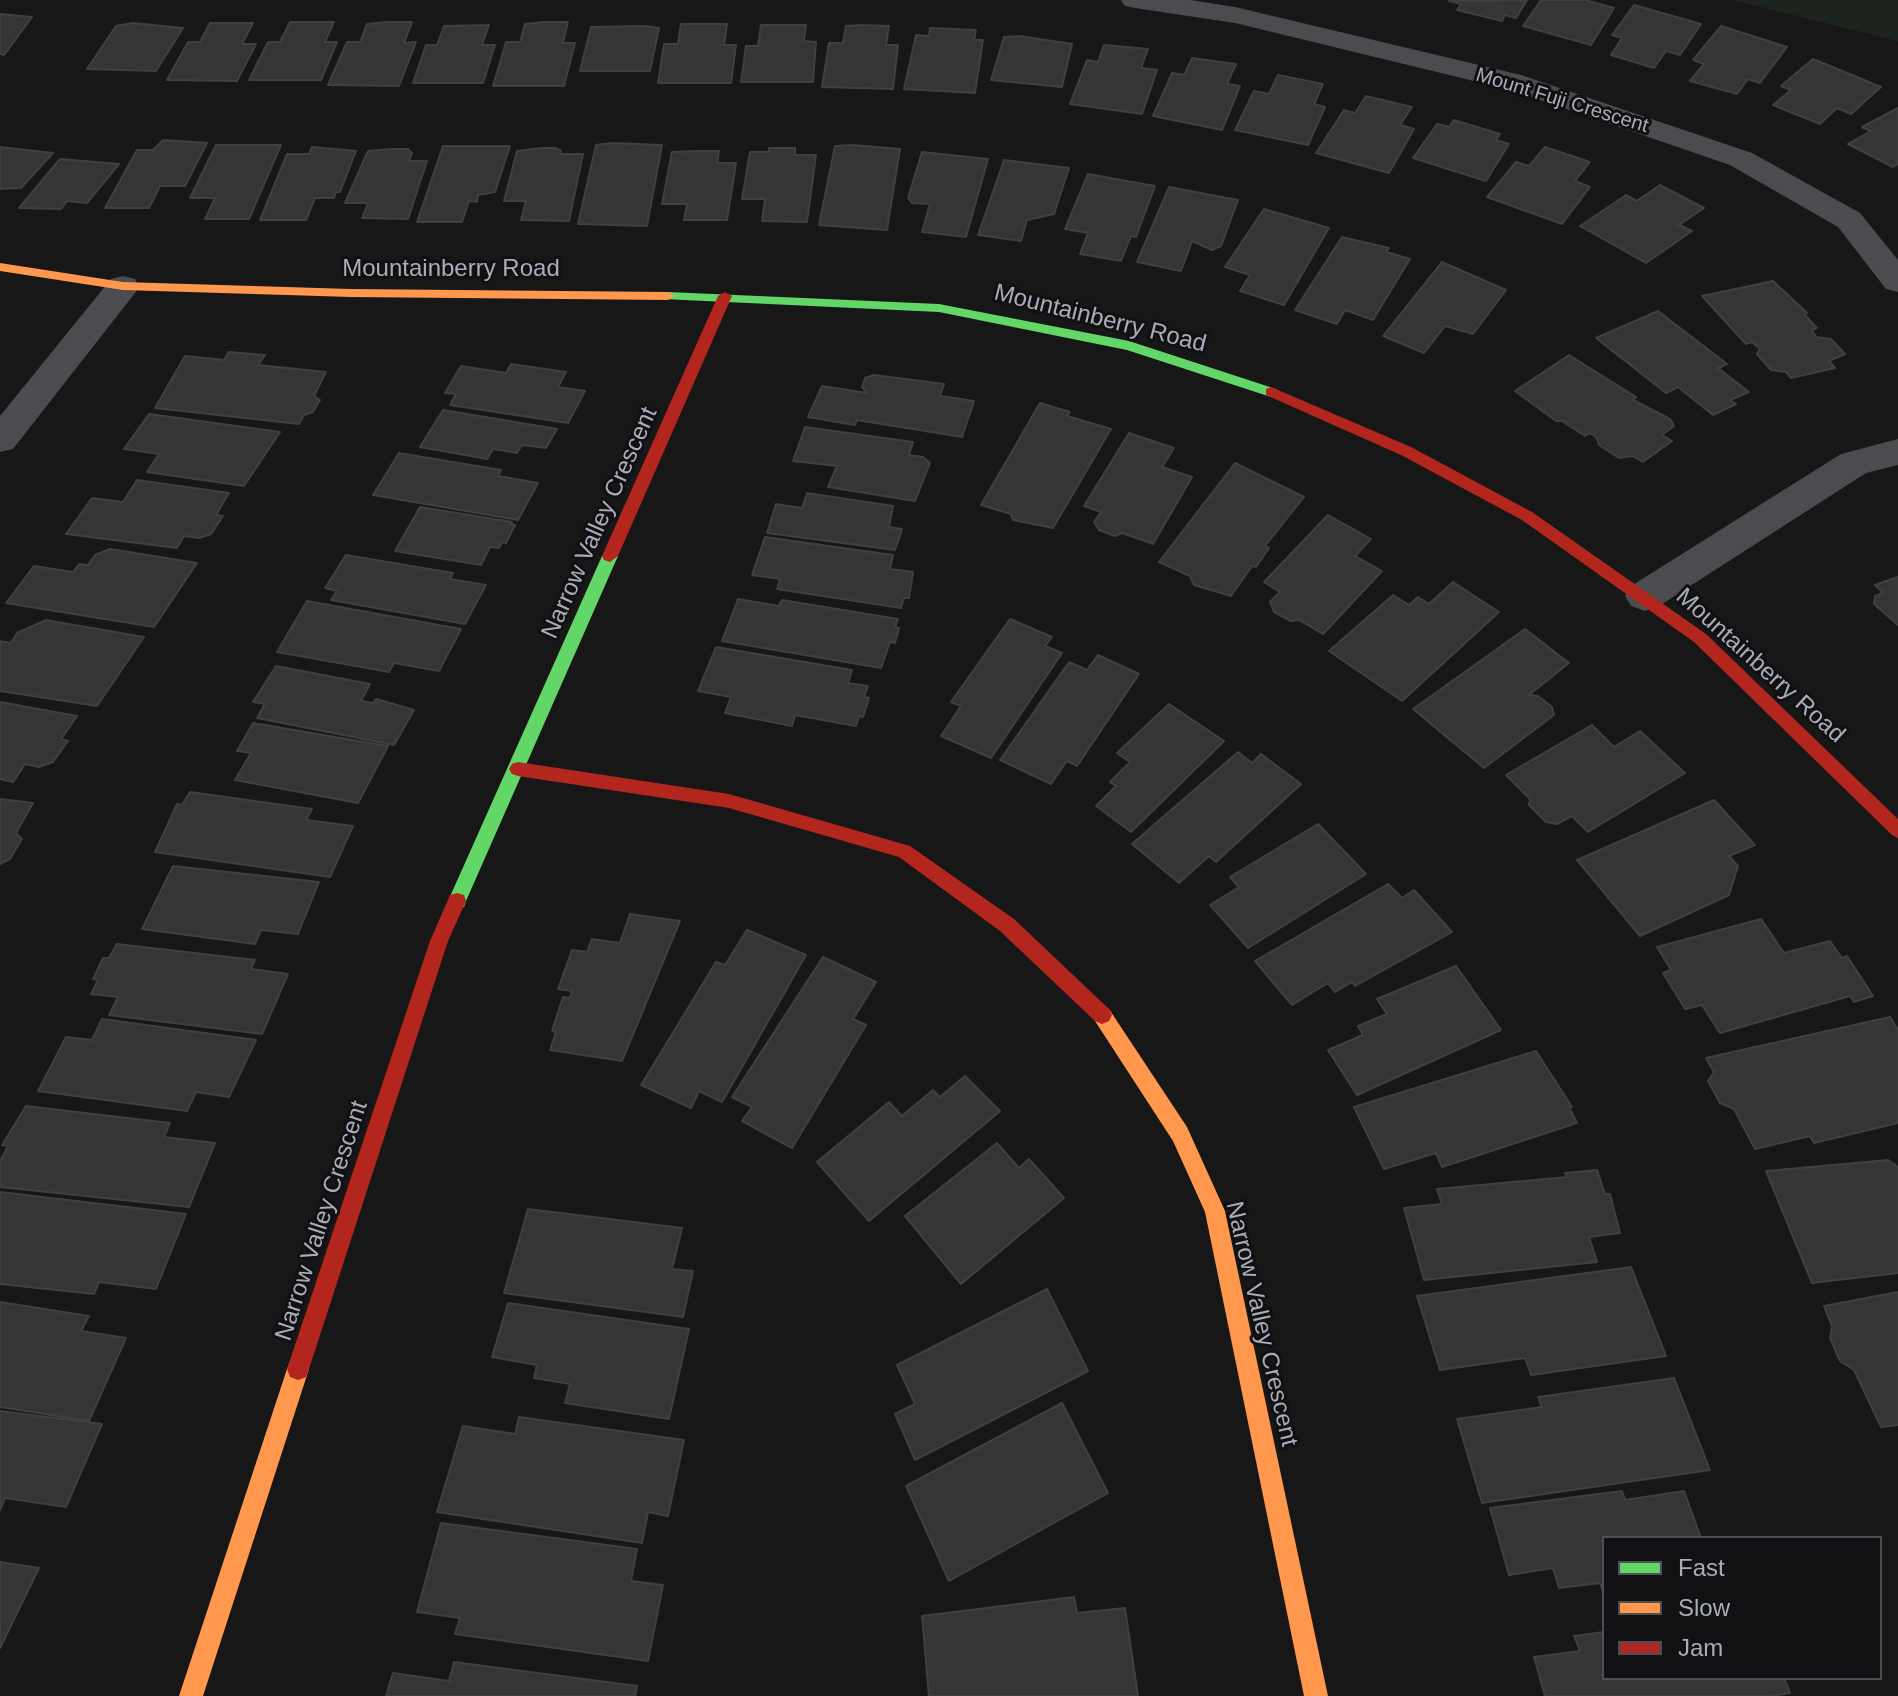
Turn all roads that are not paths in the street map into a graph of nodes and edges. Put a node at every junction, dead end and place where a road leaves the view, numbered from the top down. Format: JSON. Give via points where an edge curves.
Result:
{"nodes":[{"id":1,"x":1135,"y":0,"type":"edge"},
{"id":2,"x":0,"y":267,"type":"edge"},
{"id":3,"x":1898,"y":282,"type":"edge"},
{"id":4,"x":123,"y":286,"type":"junction"},
{"id":5,"x":725,"y":296,"type":"junction"},
{"id":6,"x":0,"y":440,"type":"edge"},
{"id":7,"x":1898,"y":452,"type":"edge"},
{"id":8,"x":1645,"y":596,"type":"junction"},
{"id":9,"x":518,"y":769,"type":"junction"},
{"id":10,"x":1898,"y":830,"type":"edge"},
{"id":11,"x":191,"y":1696,"type":"edge"},
{"id":12,"x":1316,"y":1696,"type":"edge"}],
"edges":[{"from":1,"to":3,"type":"street","name":"Mount Fuji Crescent","via":[[1235,15],[1521,84],[1741,159],[1849,220]]},
{"from":2,"to":4,"type":"street","name":"Mountainberry Road"},
{"from":4,"to":5,"type":"street","name":"Mountainberry Road"},
{"from":4,"to":6,"type":"street"},
{"from":5,"to":8,"type":"street","name":"Mountainberry Road","via":[[963,311],[1093,337],[1251,383],[1487,493]]},
{"from":5,"to":9,"type":"street","name":"Narrow Valley Crescent"},
{"from":7,"to":8,"type":"street","via":[[1854,463]]},
{"from":8,"to":10,"type":"street","name":"Mountainberry Road","via":[[1721,658]]},
{"from":9,"to":11,"type":"street","name":"Narrow Valley Crescent","via":[[439,941]]},
{"from":9,"to":12,"type":"street","name":"Narrow Valley Crescent","via":[[729,801],[904,851],[1007,925],[1100,1012],[1180,1134],[1215,1211]]}]}
